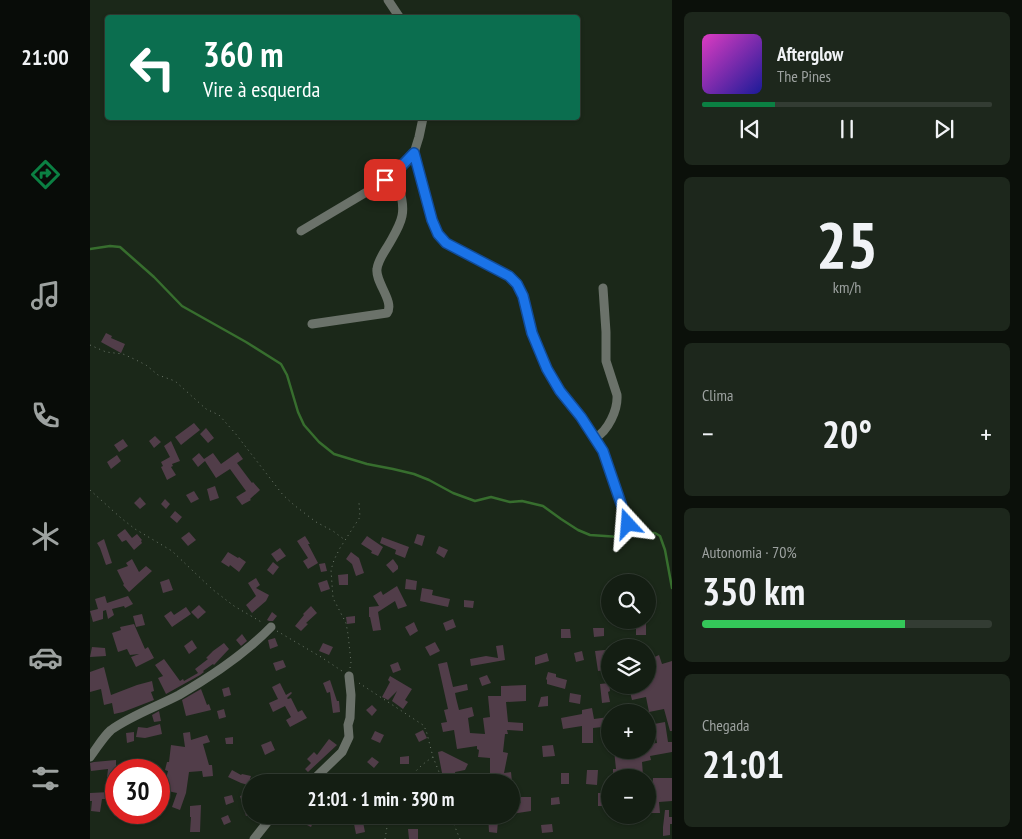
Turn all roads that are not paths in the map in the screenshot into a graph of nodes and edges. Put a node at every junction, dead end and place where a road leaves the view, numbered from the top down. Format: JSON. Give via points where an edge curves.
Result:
{"nodes":[{"id":1,"x":388,"y":0,"type":"edge"},
{"id":2,"x":398,"y":15,"type":"edge"},
{"id":3,"x":422,"y":120,"type":"edge"},
{"id":4,"x":414,"y":153,"type":"junction"},
{"id":5,"x":394,"y":174,"type":"junction"},
{"id":6,"x":300,"y":232,"type":"dead end"},
{"id":7,"x":603,"y":288,"type":"dead end"},
{"id":8,"x":312,"y":324,"type":"dead end"},
{"id":9,"x":596,"y":438,"type":"junction"},
{"id":10,"x":628,"y":524,"type":"dead end"},
{"id":11,"x":271,"y":627,"type":"road end"},
{"id":12,"x":349,"y":676,"type":"road end"},
{"id":13,"x":90,"y":757,"type":"edge"},
{"id":14,"x":319,"y":774,"type":"edge"},
{"id":15,"x":265,"y":824,"type":"edge"},
{"id":16,"x":254,"y":839,"type":"edge"}],
"edges":[{"from":1,"to":2,"type":"street"},
{"from":3,"to":4,"type":"street"},
{"from":4,"to":5,"type":"street"},
{"from":4,"to":9,"type":"street","via":[[438,234],[446,243],[509,276],[517,284],[547,369]]},
{"from":5,"to":6,"type":"street"},
{"from":5,"to":8,"type":"street","via":[[402,215],[377,270],[389,305],[387,313]]},
{"from":7,"to":9,"type":"street","via":[[606,361],[618,401],[606,428]]},
{"from":9,"to":10,"type":"street"},
{"from":11,"to":13,"type":"street","via":[[237,658],[211,675],[110,732]]},
{"from":12,"to":14,"type":"street","via":[[349,737],[342,752]]},
{"from":15,"to":16,"type":"street"}]}
